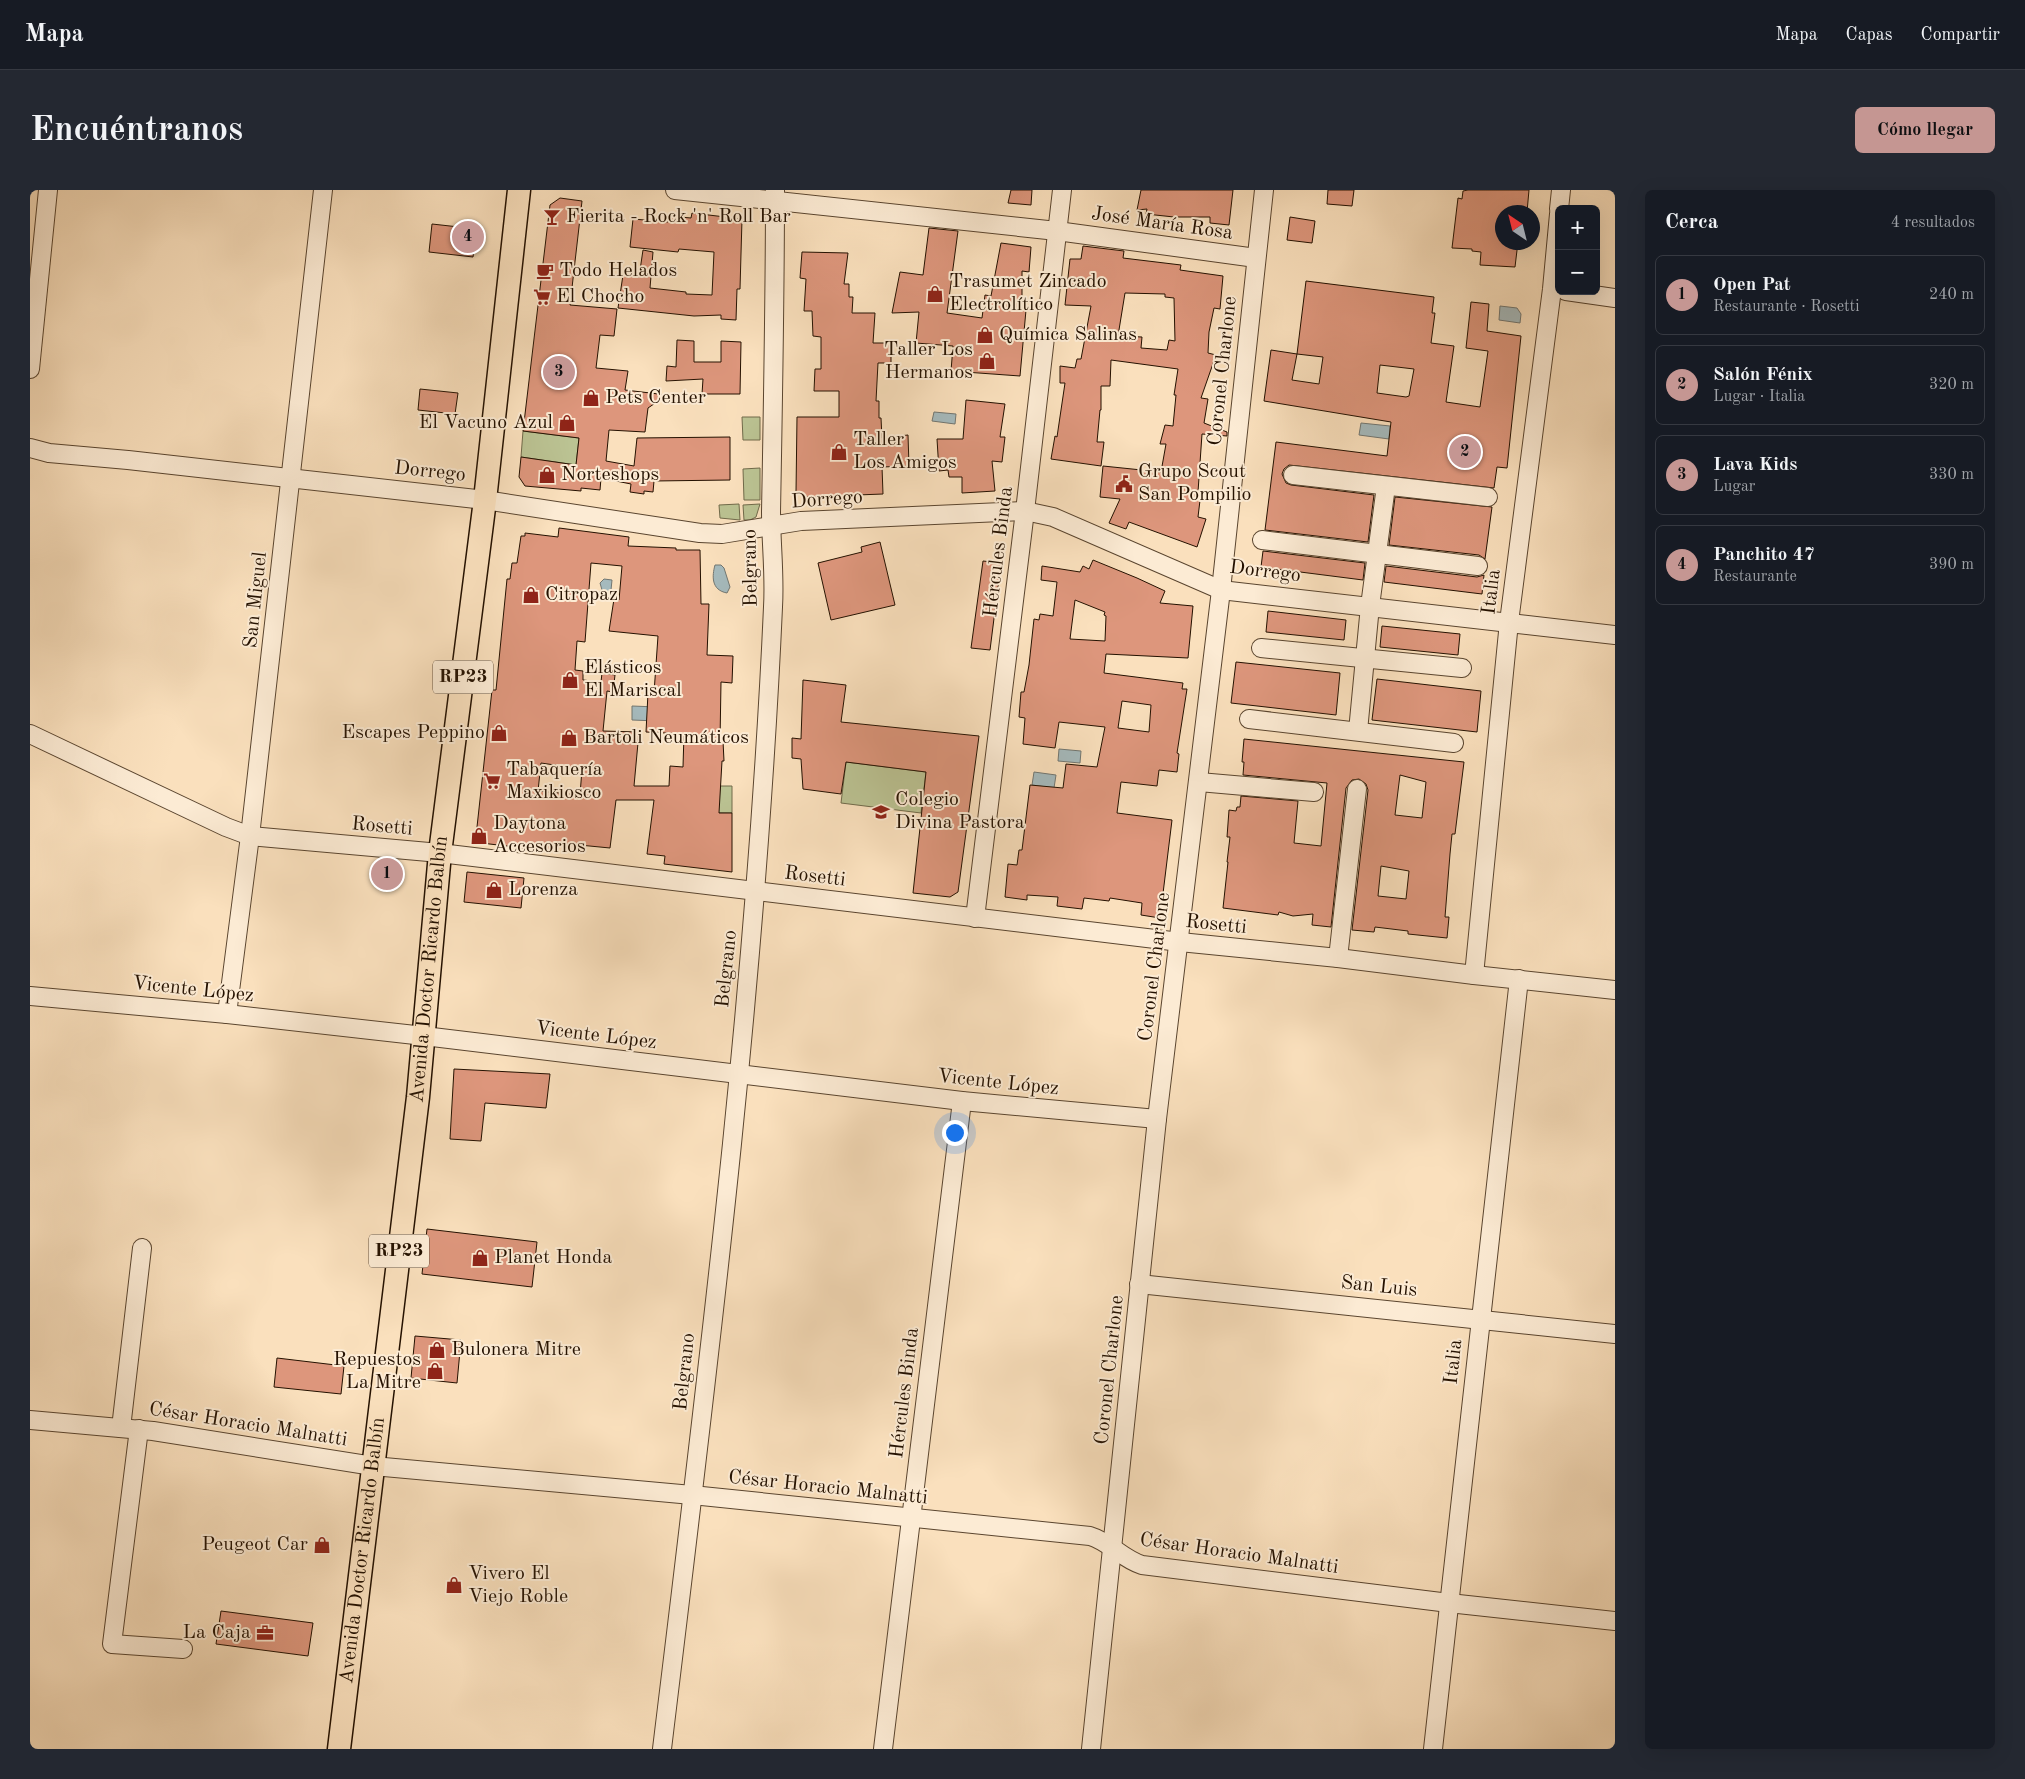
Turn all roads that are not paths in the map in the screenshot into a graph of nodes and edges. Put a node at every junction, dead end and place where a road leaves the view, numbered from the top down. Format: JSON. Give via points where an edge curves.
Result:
{"nodes":[{"id":1,"x":48,"y":190,"type":"edge"},
{"id":2,"x":322,"y":190,"type":"edge"},
{"id":3,"x":519,"y":190,"type":"edge"},
{"id":4,"x":675,"y":190,"type":"edge"},
{"id":5,"x":1062,"y":190,"type":"edge"},
{"id":6,"x":1264,"y":190,"type":"edge"},
{"id":7,"x":1561,"y":190,"type":"edge"},
{"id":8,"x":775,"y":196,"type":"edge"},
{"id":9,"x":1559,"y":205,"type":"edge"},
{"id":10,"x":1056,"y":231,"type":"junction"},
{"id":11,"x":1256,"y":258,"type":"junction"},
{"id":12,"x":1558,"y":295,"type":"edge"},
{"id":13,"x":1594,"y":295,"type":"edge"},
{"id":14,"x":1615,"y":298,"type":"edge"},
{"id":15,"x":30,"y":368,"type":"edge"},
{"id":16,"x":30,"y":448,"type":"edge"},
{"id":17,"x":1293,"y":475,"type":"dead end"},
{"id":18,"x":291,"y":478,"type":"junction"},
{"id":19,"x":1386,"y":486,"type":"junction"},
{"id":20,"x":1488,"y":497,"type":"dead end"},
{"id":21,"x":485,"y":500,"type":"junction"},
{"id":22,"x":1025,"y":511,"type":"junction"},
{"id":23,"x":771,"y":527,"type":"junction"},
{"id":24,"x":1262,"y":540,"type":"dead end"},
{"id":25,"x":1376,"y":552,"type":"junction"},
{"id":26,"x":1478,"y":566,"type":"dead end"},
{"id":27,"x":1221,"y":590,"type":"junction"},
{"id":28,"x":1370,"y":606,"type":"junction"},
{"id":29,"x":1509,"y":622,"type":"junction"},
{"id":30,"x":1615,"y":635,"type":"edge"},
{"id":31,"x":1260,"y":648,"type":"dead end"},
{"id":32,"x":1366,"y":658,"type":"junction"},
{"id":33,"x":1462,"y":668,"type":"dead end"},
{"id":34,"x":1249,"y":719,"type":"dead end"},
{"id":35,"x":1358,"y":731,"type":"junction"},
{"id":36,"x":30,"y":734,"type":"edge"},
{"id":37,"x":1454,"y":743,"type":"dead end"},
{"id":38,"x":1199,"y":782,"type":"junction"},
{"id":39,"x":1357,"y":789,"type":"dead end"},
{"id":40,"x":1314,"y":792,"type":"dead end"},
{"id":41,"x":250,"y":836,"type":"junction"},
{"id":42,"x":440,"y":854,"type":"junction"},
{"id":43,"x":756,"y":891,"type":"junction"},
{"id":44,"x":975,"y":918,"type":"junction"},
{"id":45,"x":1180,"y":942,"type":"junction"},
{"id":46,"x":1338,"y":958,"type":"junction"},
{"id":47,"x":1474,"y":975,"type":"junction"},
{"id":48,"x":1519,"y":979,"type":"junction"},
{"id":49,"x":1615,"y":990,"type":"edge"},
{"id":50,"x":30,"y":996,"type":"edge"},
{"id":51,"x":228,"y":1014,"type":"junction"},
{"id":52,"x":424,"y":1036,"type":"junction"},
{"id":53,"x":738,"y":1075,"type":"junction"},
{"id":54,"x":962,"y":1101,"type":"junction"},
{"id":55,"x":1157,"y":1119,"type":"junction"},
{"id":56,"x":142,"y":1248,"type":"dead end"},
{"id":57,"x":1139,"y":1284,"type":"junction"},
{"id":58,"x":1480,"y":1319,"type":"junction"},
{"id":59,"x":1615,"y":1334,"type":"edge"},
{"id":60,"x":30,"y":1420,"type":"edge"},
{"id":61,"x":122,"y":1428,"type":"junction"},
{"id":62,"x":139,"y":1429,"type":"junction"},
{"id":63,"x":373,"y":1466,"type":"junction"},
{"id":64,"x":692,"y":1495,"type":"junction"},
{"id":65,"x":911,"y":1519,"type":"junction"},
{"id":66,"x":1113,"y":1548,"type":"junction"},
{"id":67,"x":1449,"y":1603,"type":"junction"},
{"id":68,"x":1615,"y":1621,"type":"edge"},
{"id":69,"x":183,"y":1649,"type":"dead end"},
{"id":70,"x":339,"y":1749,"type":"edge"},
{"id":71,"x":662,"y":1749,"type":"edge"},
{"id":72,"x":883,"y":1749,"type":"edge"},
{"id":73,"x":1091,"y":1749,"type":"edge"},
{"id":74,"x":1434,"y":1749,"type":"edge"}],
"edges":[{"from":1,"to":15,"type":"street"},
{"from":2,"to":18,"type":"street","name":"San Miguel"},
{"from":3,"to":21,"type":"main road","name":"Avenida Doctor Ricardo Balbín","number":"RP23"},
{"from":4,"to":8,"type":"street","name":"José María Rosa"},
{"from":5,"to":10,"type":"street","name":"Hércules Binda"},
{"from":6,"to":11,"type":"street","name":"Coronel Charlone"},
{"from":7,"to":9,"type":"street"},
{"from":8,"to":10,"type":"street","name":"José María Rosa"},
{"from":8,"to":23,"type":"street","name":"Belgrano"},
{"from":10,"to":11,"type":"street","name":"José María Rosa"},
{"from":10,"to":22,"type":"street","name":"Hércules Binda"},
{"from":11,"to":27,"type":"street","name":"Coronel Charlone"},
{"from":12,"to":29,"type":"street","name":"Italia"},
{"from":13,"to":14,"type":"street"},
{"from":16,"to":18,"type":"street","name":"Dorrego","via":[[49,453]]},
{"from":17,"to":19,"type":"street"},
{"from":18,"to":21,"type":"street","name":"Dorrego"},
{"from":18,"to":41,"type":"street","name":"San Miguel"},
{"from":19,"to":20,"type":"street"},
{"from":19,"to":25,"type":"street"},
{"from":21,"to":23,"type":"street","name":"Dorrego","via":[[700,533],[722,534]]},
{"from":21,"to":42,"type":"main road","name":"Avenida Doctor Ricardo Balbín","number":"RP23"},
{"from":22,"to":23,"type":"street","name":"Dorrego","via":[[801,521]]},
{"from":22,"to":27,"type":"street","name":"Dorrego","via":[[1053,516]]},
{"from":22,"to":44,"type":"street","name":"Hércules Binda"},
{"from":23,"to":43,"type":"street","name":"Belgrano","via":[[774,602]]},
{"from":24,"to":25,"type":"street"},
{"from":25,"to":26,"type":"street"},
{"from":25,"to":28,"type":"street"},
{"from":27,"to":28,"type":"street","name":"Dorrego"},
{"from":27,"to":38,"type":"street","name":"Coronel Charlone"},
{"from":28,"to":29,"type":"street","name":"Dorrego"},
{"from":28,"to":32,"type":"street"},
{"from":29,"to":30,"type":"street","name":"Dorrego"},
{"from":29,"to":47,"type":"street","name":"Italia"},
{"from":31,"to":32,"type":"street"},
{"from":32,"to":33,"type":"street"},
{"from":32,"to":35,"type":"street"},
{"from":34,"to":35,"type":"street"},
{"from":35,"to":37,"type":"street"},
{"from":36,"to":41,"type":"street","name":"Rosetti"},
{"from":38,"to":40,"type":"street"},
{"from":38,"to":45,"type":"street","name":"Coronel Charlone"},
{"from":39,"to":46,"type":"street"},
{"from":41,"to":42,"type":"street","name":"Rosetti"},
{"from":41,"to":51,"type":"street","name":"San Miguel"},
{"from":42,"to":43,"type":"street","name":"Rosetti"},
{"from":42,"to":52,"type":"main road","name":"Avenida Doctor Ricardo Balbín","number":"RP23"},
{"from":43,"to":44,"type":"street","name":"Rosetti"},
{"from":43,"to":53,"type":"street","name":"Belgrano"},
{"from":44,"to":45,"type":"street","name":"Rosetti"},
{"from":45,"to":46,"type":"street","name":"Rosetti"},
{"from":45,"to":55,"type":"street","name":"Coronel Charlone"},
{"from":46,"to":47,"type":"street","name":"Rosetti"},
{"from":47,"to":48,"type":"street","name":"Rosetti"},
{"from":48,"to":49,"type":"street","name":"Rosetti"},
{"from":48,"to":58,"type":"street","name":"Italia"},
{"from":50,"to":51,"type":"street","name":"Vicente López"},
{"from":51,"to":52,"type":"street","name":"Vicente López"},
{"from":52,"to":53,"type":"street","name":"Vicente López"},
{"from":52,"to":63,"type":"main road","name":"Avenida Doctor Ricardo Balbín","number":"RP23"},
{"from":53,"to":54,"type":"street","name":"Vicente López"},
{"from":53,"to":64,"type":"street","name":"Belgrano"},
{"from":54,"to":55,"type":"street","name":"Vicente López"},
{"from":54,"to":65,"type":"street","name":"Hércules Binda"},
{"from":55,"to":57,"type":"street","name":"Coronel Charlone"},
{"from":56,"to":61,"type":"street"},
{"from":57,"to":58,"type":"street","name":"San Luis"},
{"from":57,"to":66,"type":"street","name":"Coronel Charlone"},
{"from":58,"to":59,"type":"street","name":"San Luis"},
{"from":58,"to":67,"type":"street","name":"Italia"},
{"from":60,"to":61,"type":"street","name":"César Horacio Malnatti"},
{"from":61,"to":62,"type":"street","name":"César Horacio Malnatti"},
{"from":62,"to":63,"type":"street","name":"César Horacio Malnatti"},
{"from":62,"to":69,"type":"street","via":[[112,1644]]},
{"from":63,"to":64,"type":"street","name":"César Horacio Malnatti"},
{"from":63,"to":70,"type":"main road","name":"Avenida Doctor Ricardo Balbín","number":"RP23"},
{"from":64,"to":65,"type":"street","name":"César Horacio Malnatti"},
{"from":64,"to":71,"type":"street","name":"Belgrano"},
{"from":65,"to":66,"type":"street","name":"César Horacio Malnatti","via":[[1090,1536]]},
{"from":65,"to":72,"type":"street","name":"Hércules Binda"},
{"from":66,"to":67,"type":"street","name":"César Horacio Malnatti","via":[[1126,1559],[1142,1565]]},
{"from":66,"to":73,"type":"street","name":"Coronel Charlone"},
{"from":67,"to":68,"type":"street","name":"César Horacio Malnatti"},
{"from":67,"to":74,"type":"street","name":"Italia"}]}
